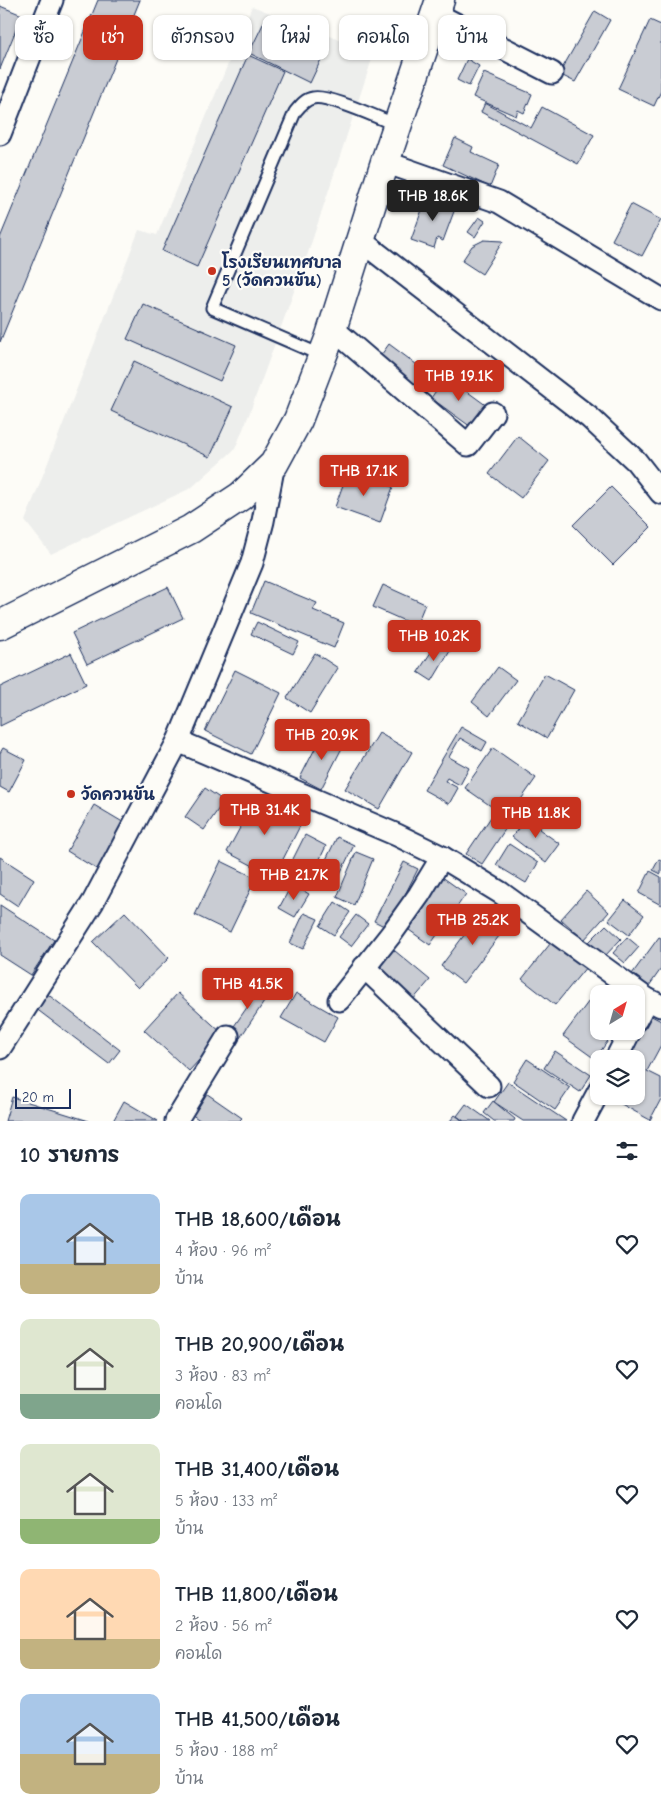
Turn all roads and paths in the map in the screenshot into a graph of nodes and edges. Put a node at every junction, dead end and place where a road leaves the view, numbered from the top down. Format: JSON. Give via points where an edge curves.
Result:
{"nodes":[{"id":1,"x":52,"y":0,"type":"edge"},
{"id":2,"x":438,"y":7,"type":"edge"},
{"id":3,"x":552,"y":73,"type":"dead end"},
{"id":4,"x":398,"y":125,"type":"junction"},
{"id":5,"x":1,"y":127,"type":"edge"},
{"id":6,"x":385,"y":162,"type":"junction"},
{"id":7,"x":360,"y":240,"type":"junction"},
{"id":8,"x":661,"y":298,"type":"edge"},
{"id":9,"x":332,"y":328,"type":"junction"},
{"id":10,"x":323,"y":356,"type":"junction"},
{"id":11,"x":493,"y":413,"type":"dead end"},
{"id":12,"x":274,"y":464,"type":"junction"},
{"id":13,"x":661,"y":493,"type":"edge"},
{"id":14,"x":0,"y":625,"type":"edge"},
{"id":15,"x":178,"y":741,"type":"junction"},
{"id":16,"x":442,"y":857,"type":"junction"},
{"id":17,"x":364,"y":967,"type":"junction"},
{"id":18,"x":339,"y":1000,"type":"dead end"},
{"id":19,"x":654,"y":1002,"type":"edge"},
{"id":20,"x":645,"y":1011,"type":"edge"},
{"id":21,"x":228,"y":1036,"type":"dead end"},
{"id":22,"x":0,"y":1048,"type":"edge"},
{"id":23,"x":489,"y":1086,"type":"dead end"},
{"id":24,"x":592,"y":1105,"type":"edge"},
{"id":25,"x":176,"y":1121,"type":"edge"},
{"id":26,"x":583,"y":1121,"type":"edge"}],
"edges":[{"from":1,"to":5,"type":"street"},
{"from":2,"to":3,"type":"street"},
{"from":2,"to":4,"type":"main road"},
{"from":4,"to":6,"type":"main road"},
{"from":4,"to":10,"type":"lane","via":[[327,98],[313,98],[303,103],[295,112],[212,308]]},
{"from":6,"to":7,"type":"main road"},
{"from":6,"to":8,"type":"street","via":[[499,202]]},
{"from":7,"to":9,"type":"main road"},
{"from":7,"to":13,"type":"street","via":[[590,418],[636,461]]},
{"from":9,"to":10,"type":"main road"},
{"from":9,"to":11,"type":"street","via":[[468,445]]},
{"from":10,"to":12,"type":"main road","via":[[298,420]]},
{"from":12,"to":14,"type":"main road","via":[[241,496],[191,529]]},
{"from":12,"to":15,"type":"street","via":[[252,563]]},
{"from":15,"to":16,"type":"street"},
{"from":15,"to":22,"type":"street","via":[[93,902]]},
{"from":16,"to":17,"type":"street","via":[[419,895]]},
{"from":16,"to":19,"type":"street","via":[[501,893]]},
{"from":17,"to":18,"type":"street"},
{"from":17,"to":23,"type":"street"},
{"from":19,"to":20,"type":"street"},
{"from":21,"to":25,"type":"street"},
{"from":24,"to":26,"type":"street"}]}
